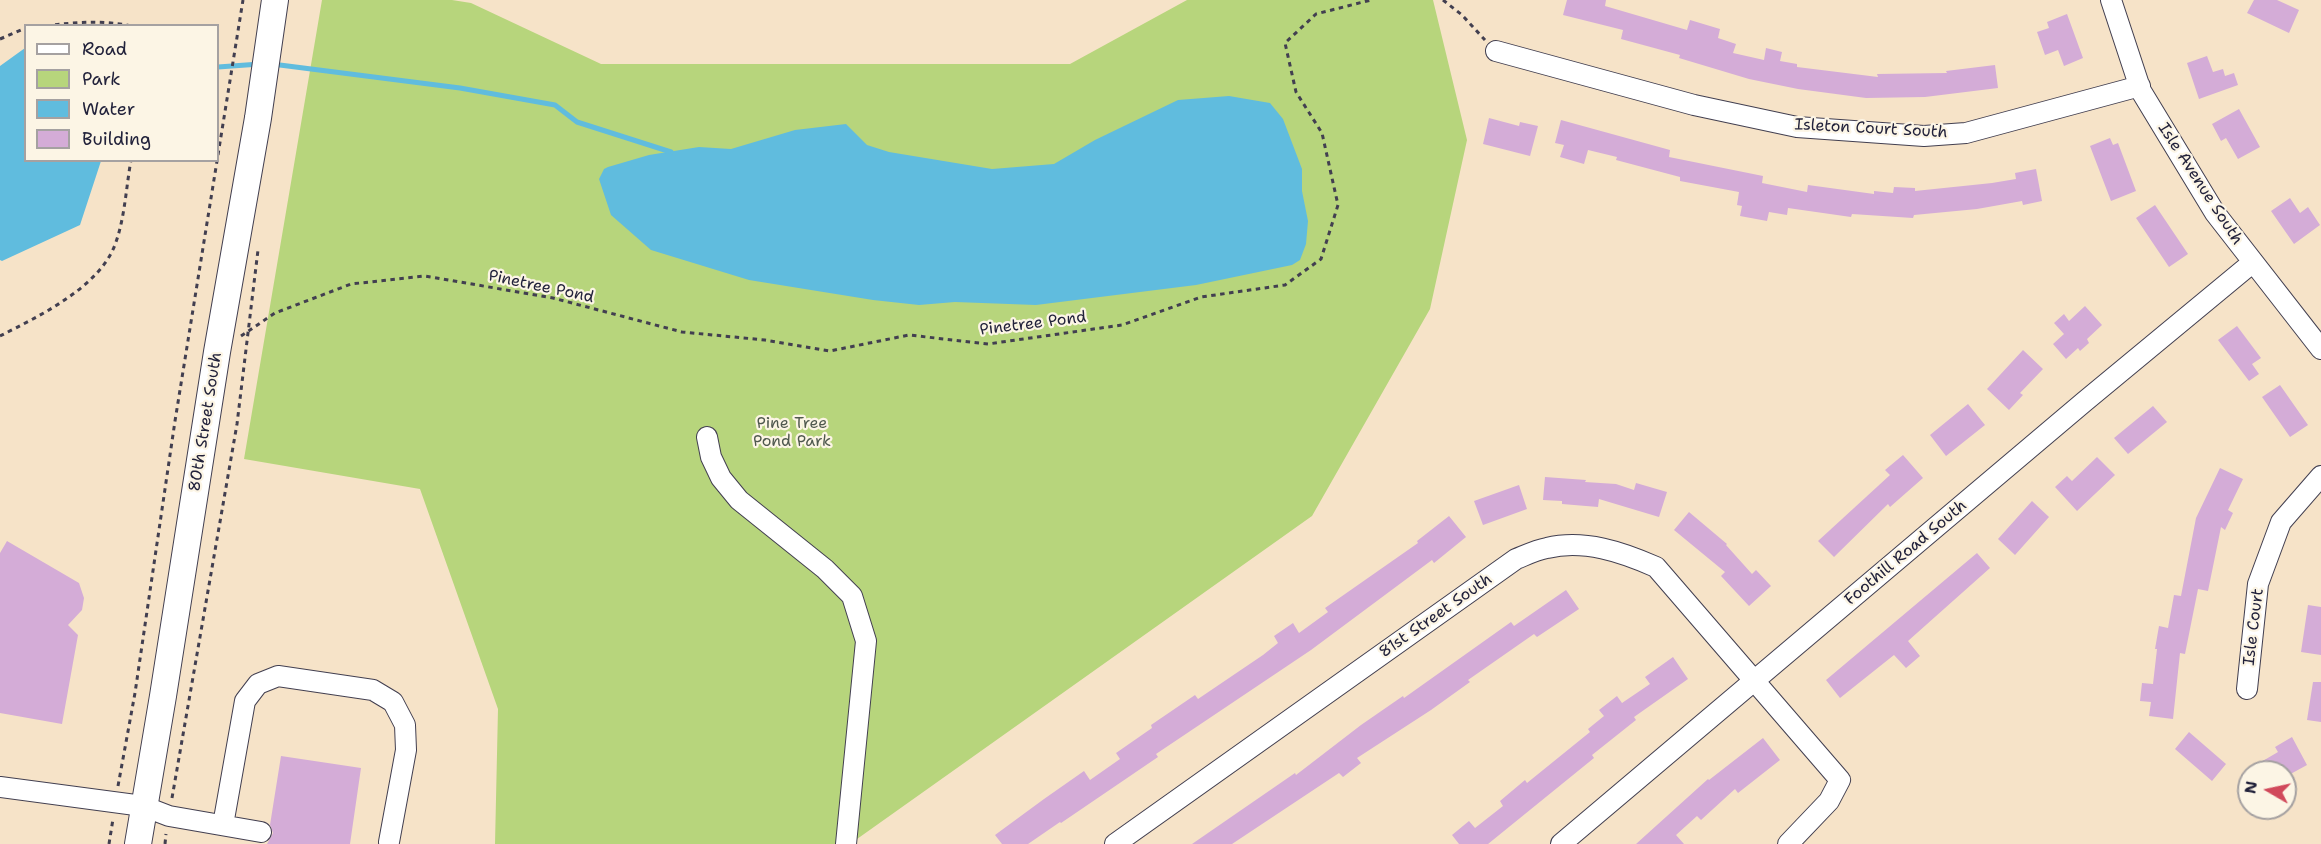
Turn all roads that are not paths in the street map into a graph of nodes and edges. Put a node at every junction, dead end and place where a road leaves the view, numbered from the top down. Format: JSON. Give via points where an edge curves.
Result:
{"nodes":[{"id":1,"x":275,"y":0,"type":"edge"},
{"id":2,"x":2111,"y":0,"type":"edge"},
{"id":3,"x":1496,"y":51,"type":"road end"},
{"id":4,"x":2140,"y":86,"type":"junction"},
{"id":5,"x":2252,"y":263,"type":"junction"},
{"id":6,"x":2321,"y":349,"type":"edge"},
{"id":7,"x":707,"y":437,"type":"dead end"},
{"id":8,"x":2321,"y":476,"type":"edge"},
{"id":9,"x":1753,"y":680,"type":"junction"},
{"id":10,"x":2247,"y":689,"type":"dead end"},
{"id":11,"x":0,"y":787,"type":"edge"},
{"id":12,"x":143,"y":806,"type":"junction"},
{"id":13,"x":223,"y":825,"type":"junction"},
{"id":14,"x":261,"y":832,"type":"dead end"},
{"id":15,"x":389,"y":842,"type":"dead end"},
{"id":16,"x":138,"y":844,"type":"edge"},
{"id":17,"x":846,"y":844,"type":"edge"},
{"id":18,"x":1115,"y":844,"type":"edge"},
{"id":19,"x":1561,"y":844,"type":"edge"},
{"id":20,"x":1788,"y":844,"type":"edge"}],
"edges":[{"from":1,"to":12,"type":"main road","name":"80th Street South"},
{"from":2,"to":4,"type":"street","name":"Isle Avenue South"},
{"from":3,"to":4,"type":"street","name":"Isleton Court South","via":[[1694,105],[1797,127],[1924,136],[1966,133]]},
{"from":4,"to":5,"type":"street","name":"Isle Avenue South","via":[[2215,213]]},
{"from":5,"to":6,"type":"street","name":"Isle Avenue South"},
{"from":5,"to":9,"type":"street","name":"Foothill Road South"},
{"from":7,"to":17,"type":"street","via":[[721,478],[739,500],[825,569],[852,596],[866,641]]},
{"from":8,"to":10,"type":"street","name":"Isle Court","via":[[2281,522],[2258,584]]},
{"from":9,"to":18,"type":"street","name":"81st Street South","via":[[1656,567],[1592,546],[1544,548],[1516,559]]},
{"from":9,"to":19,"type":"street","name":"Foothill Road South"},
{"from":9,"to":20,"type":"street","name":"81st Street South","via":[[1840,780],[1829,801]]},
{"from":11,"to":12,"type":"street"},
{"from":12,"to":13,"type":"street","via":[[169,816]]},
{"from":12,"to":16,"type":"main road","name":"80th Street South"},
{"from":13,"to":14,"type":"street"},
{"from":13,"to":15,"type":"street","via":[[245,701],[258,684],[278,676],[373,690],[393,702],[405,725],[406,750]]}]}
